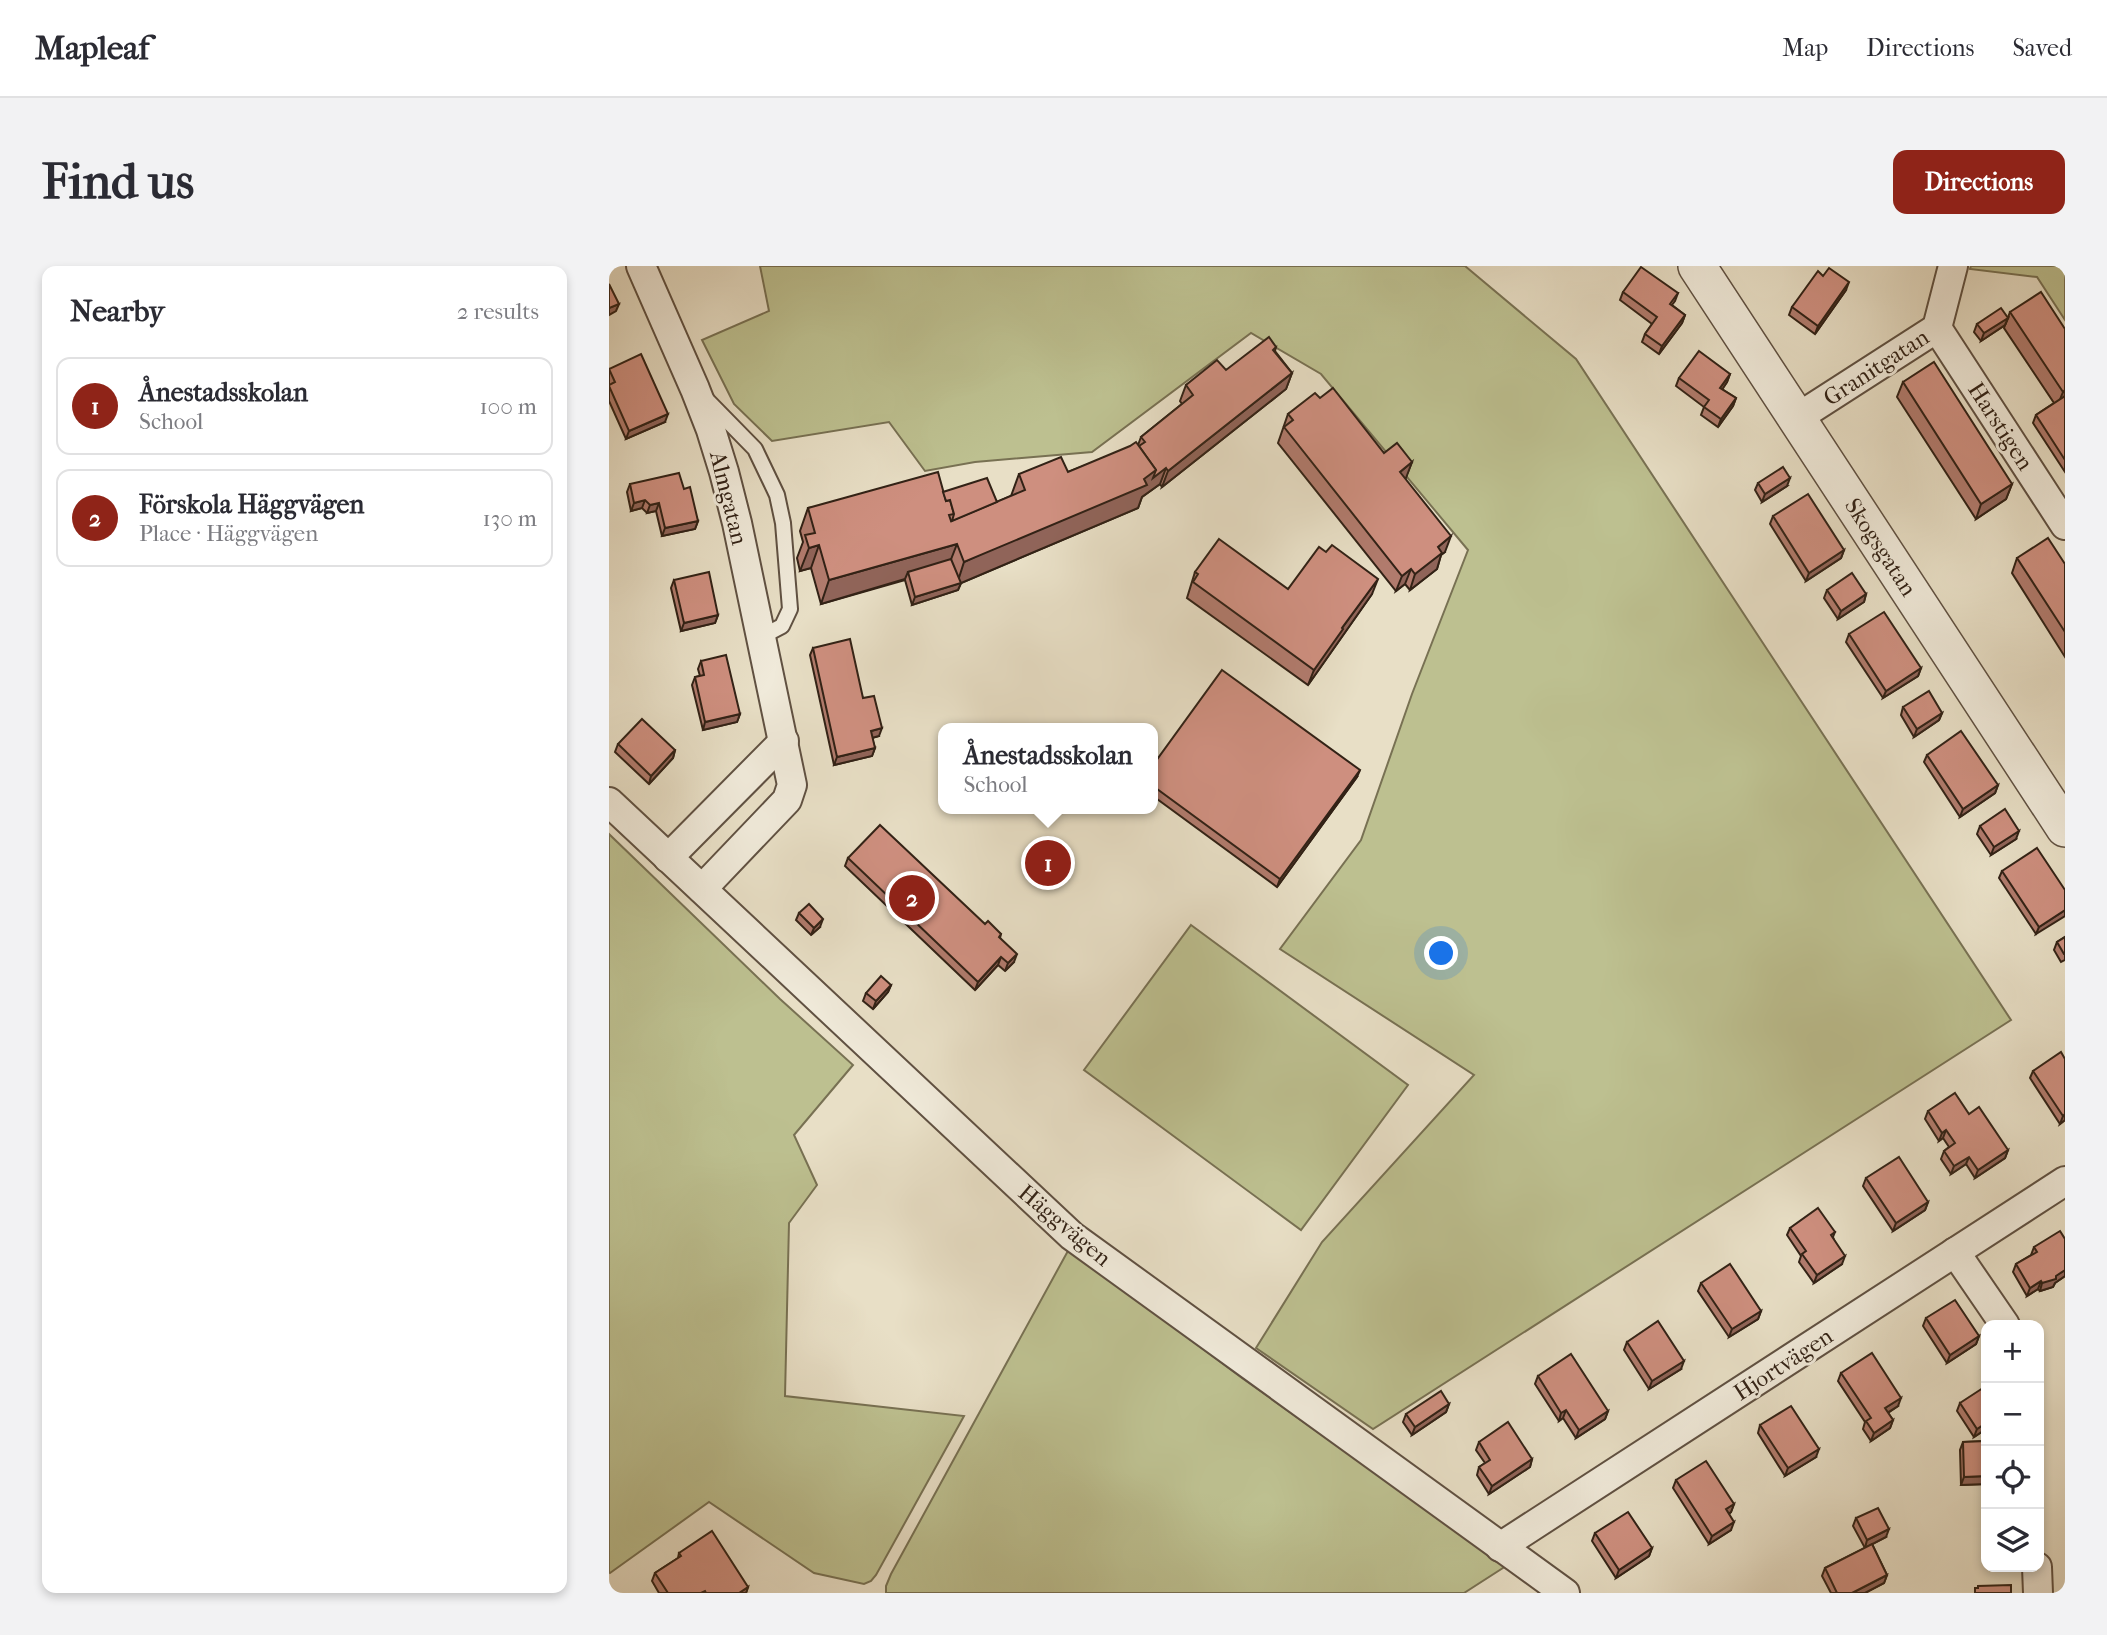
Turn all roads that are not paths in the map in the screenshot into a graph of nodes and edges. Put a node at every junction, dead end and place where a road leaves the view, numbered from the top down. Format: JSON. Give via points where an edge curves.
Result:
{"nodes":[{"id":1,"x":641,"y":266,"type":"edge"},
{"id":2,"x":1697,"y":266,"type":"edge"},
{"id":3,"x":1953,"y":266,"type":"edge"},
{"id":4,"x":1937,"y":328,"type":"junction"},
{"id":5,"x":695,"y":389,"type":"junction"},
{"id":6,"x":1797,"y":418,"type":"junction"},
{"id":7,"x":2065,"y":525,"type":"edge"},
{"id":8,"x":761,"y":637,"type":"junction"},
{"id":9,"x":783,"y":741,"type":"junction"},
{"id":10,"x":609,"y":802,"type":"edge"},
{"id":11,"x":2065,"y":828,"type":"edge"},
{"id":12,"x":668,"y":858,"type":"junction"},
{"id":13,"x":702,"y":889,"type":"junction"},
{"id":14,"x":2065,"y":1181,"type":"edge"},
{"id":15,"x":1955,"y":1252,"type":"junction"},
{"id":16,"x":2002,"y":1320,"type":"edge"},
{"id":17,"x":1500,"y":1547,"type":"junction"},
{"id":18,"x":2037,"y":1572,"type":"edge"},
{"id":19,"x":1565,"y":1593,"type":"edge"},
{"id":20,"x":2038,"y":1593,"type":"edge"}],
"edges":[{"from":1,"to":5,"type":"street","name":"Almgatan"},
{"from":2,"to":6,"type":"street","name":"Skogsgatan"},
{"from":3,"to":4,"type":"street","name":"Granitgatan"},
{"from":4,"to":6,"type":"street","name":"Granitgatan"},
{"from":4,"to":7,"type":"street","name":"Harstigen"},
{"from":5,"to":8,"type":"street","name":"Almgatan","via":[[724,472]]},
{"from":5,"to":8,"type":"lane","via":[[755,449],[777,495],[790,609],[782,626]]},
{"from":6,"to":11,"type":"street","name":"Skogsgatan"},
{"from":8,"to":9,"type":"street","name":"Almgatan"},
{"from":9,"to":12,"type":"street"},
{"from":9,"to":13,"type":"street","name":"Almgatan","via":[[791,794]]},
{"from":10,"to":12,"type":"street","name":"Häggvägen"},
{"from":12,"to":13,"type":"street","name":"Häggvägen"},
{"from":13,"to":17,"type":"street","name":"Häggvägen","via":[[1072,1236]]},
{"from":14,"to":15,"type":"street","name":"Hjortvägen"},
{"from":15,"to":16,"type":"street"},
{"from":15,"to":17,"type":"street","name":"Hjortvägen"},
{"from":17,"to":19,"type":"street","name":"Häggvägen"},
{"from":18,"to":20,"type":"street"}]}
